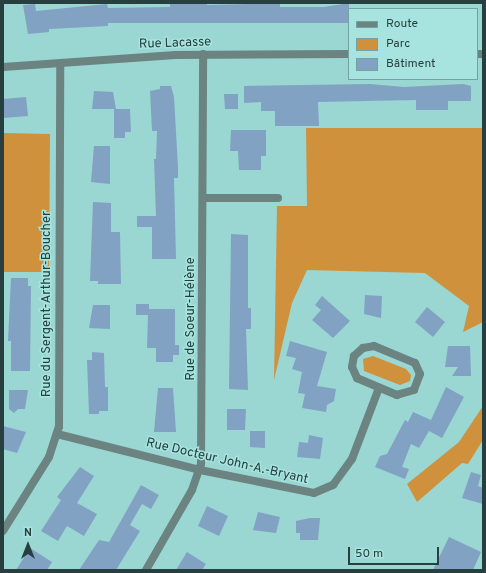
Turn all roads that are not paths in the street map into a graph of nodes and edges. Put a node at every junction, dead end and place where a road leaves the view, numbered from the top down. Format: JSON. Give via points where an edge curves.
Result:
{"nodes":[{"id":1,"x":203,"y":54,"type":"junction"},
{"id":2,"x":348,"y":54,"type":"edge"},
{"id":3,"x":60,"y":63,"type":"junction"},
{"id":4,"x":3,"y":67,"type":"edge"},
{"id":5,"x":203,"y":198,"type":"junction"},
{"id":6,"x":278,"y":198,"type":"dead end"},
{"id":7,"x":379,"y":388,"type":"junction"},
{"id":8,"x":57,"y":434,"type":"junction"},
{"id":9,"x":200,"y":470,"type":"junction"},
{"id":10,"x":3,"y":531,"type":"edge"},
{"id":11,"x":146,"y":570,"type":"edge"}],
"edges":[{"from":1,"to":2,"type":"street","name":"Rue Lacasse"},
{"from":1,"to":3,"type":"street","name":"Rue Lacasse"},
{"from":1,"to":5,"type":"street","name":"Rue de Soeur-Hélène"},
{"from":3,"to":4,"type":"street","name":"Rue Lacasse"},
{"from":3,"to":8,"type":"street","name":"Rue du Sergent-Arthur-Boucher"},
{"from":5,"to":6,"type":"street"},
{"from":5,"to":9,"type":"street","name":"Rue de Soeur-Hélène"},
{"from":7,"to":7,"type":"street","via":[[397,395],[409,394],[418,386],[418,368],[410,360],[374,346],[363,348],[354,356],[354,373],[361,381]]},
{"from":7,"to":9,"type":"street","name":"Rue Docteur John-A.-Bryant","via":[[352,459],[333,485],[321,492],[302,492]]},
{"from":8,"to":9,"type":"street","name":"Rue Docteur John-A.-Bryant"},
{"from":8,"to":10,"type":"street","name":"Rue du Sergent-Arthur-Boucher","via":[[49,456]]},
{"from":9,"to":11,"type":"street","name":"Rue de Soeur-Hélène","via":[[192,490]]}]}
